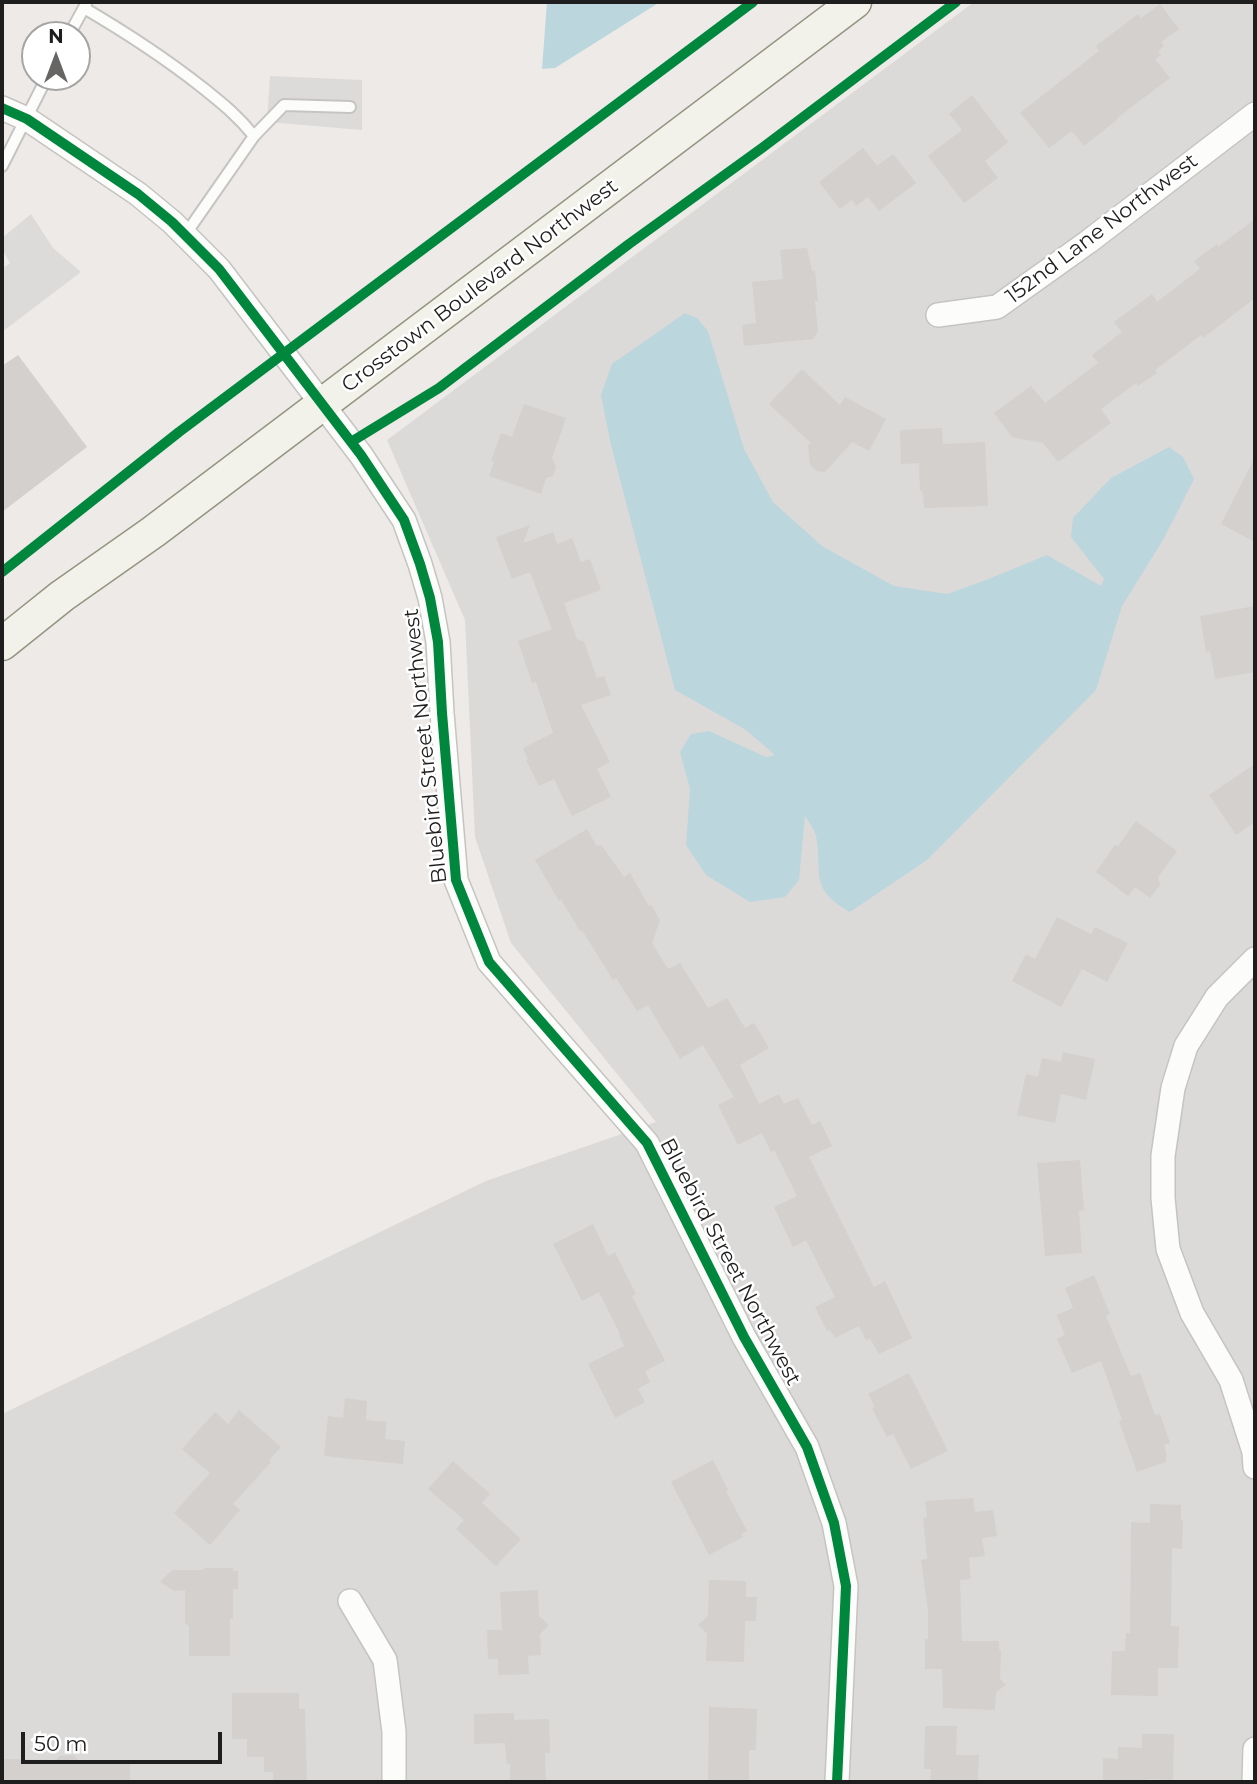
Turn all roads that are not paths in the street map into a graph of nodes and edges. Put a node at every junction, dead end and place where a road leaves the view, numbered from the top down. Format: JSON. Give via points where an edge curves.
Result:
{"nodes":[{"id":1,"x":855,"y":2,"type":"edge"},
{"id":2,"x":85,"y":5,"type":"edge"},
{"id":3,"x":76,"y":21,"type":"edge"},
{"id":4,"x":40,"y":91,"type":"edge"},
{"id":5,"x":350,"y":107,"type":"dead end"},
{"id":6,"x":2,"y":108,"type":"edge"},
{"id":7,"x":1255,"y":114,"type":"edge"},
{"id":8,"x":27,"y":120,"type":"junction"},
{"id":9,"x":254,"y":136,"type":"junction"},
{"id":10,"x":2,"y":166,"type":"edge"},
{"id":11,"x":185,"y":235,"type":"junction"},
{"id":12,"x":938,"y":315,"type":"dead end"},
{"id":13,"x":323,"y":404,"type":"junction"},
{"id":14,"x":2,"y":644,"type":"edge"},
{"id":15,"x":1255,"y":958,"type":"edge"},
{"id":16,"x":1255,"y":1467,"type":"edge"},
{"id":17,"x":350,"y":1601,"type":"dead end"},
{"id":18,"x":1255,"y":1749,"type":"edge"},
{"id":19,"x":394,"y":1782,"type":"edge"},
{"id":20,"x":837,"y":1782,"type":"edge"},
{"id":21,"x":1254,"y":1782,"type":"edge"}],
"edges":[{"from":1,"to":13,"type":"street","name":"Crosstown Boulevard Northwest"},
{"from":2,"to":3,"type":"lane"},
{"from":2,"to":9,"type":"lane","via":[[187,75]]},
{"from":4,"to":8,"type":"lane"},
{"from":5,"to":9,"type":"lane","via":[[284,105]]},
{"from":6,"to":8,"type":"street","name":"Bluebird Street Northwest"},
{"from":7,"to":12,"type":"street","name":"152nd Lane Northwest","via":[[998,306]]},
{"from":8,"to":10,"type":"lane"},
{"from":8,"to":11,"type":"street","name":"Bluebird Street Northwest","via":[[138,194]]},
{"from":9,"to":11,"type":"lane"},
{"from":11,"to":13,"type":"street","name":"Bluebird Street Northwest","via":[[219,269]]},
{"from":13,"to":14,"type":"street","name":"Crosstown Boulevard Northwest"},
{"from":13,"to":20,"type":"street","name":"Bluebird Street Northwest","via":[[393,501],[420,564],[438,642],[456,880],[489,962],[647,1143],[744,1337],[810,1455],[834,1523],[846,1586]]},
{"from":15,"to":16,"type":"street","via":[[1217,997],[1186,1046],[1173,1088],[1163,1156],[1168,1249],[1192,1313],[1231,1380]]},
{"from":17,"to":19,"type":"street","via":[[385,1660],[394,1732]]},
{"from":18,"to":21,"type":"street"}]}
